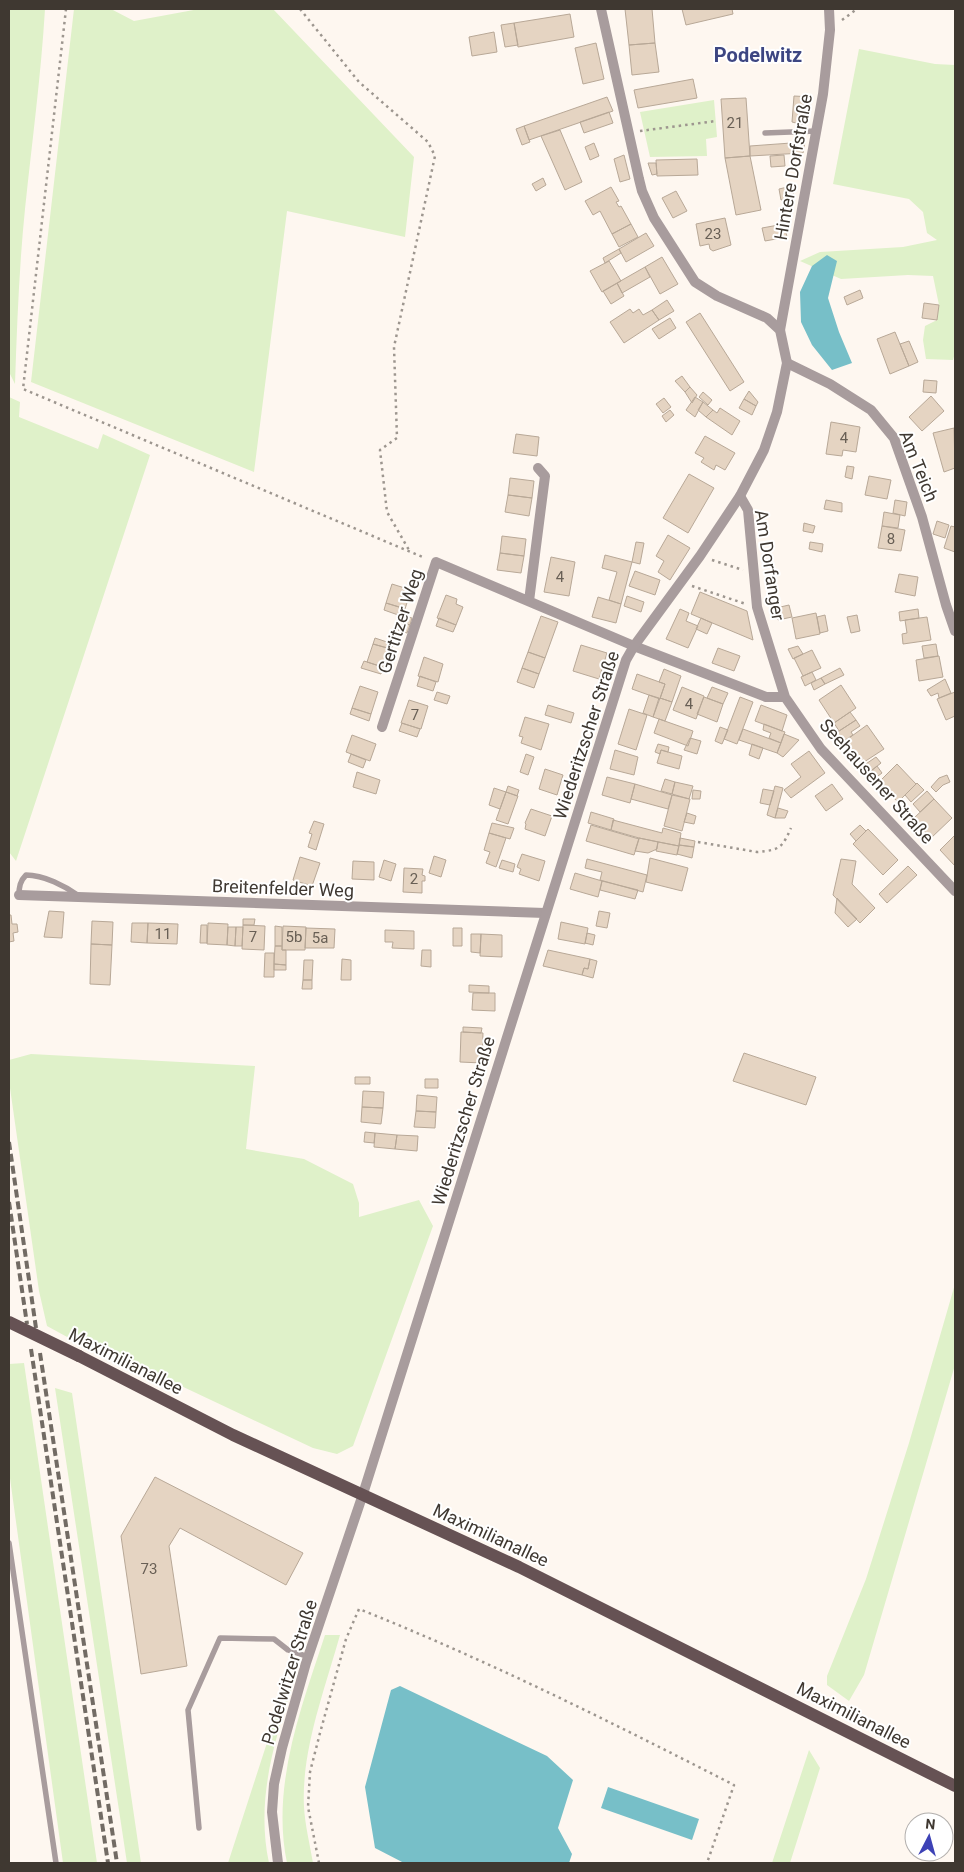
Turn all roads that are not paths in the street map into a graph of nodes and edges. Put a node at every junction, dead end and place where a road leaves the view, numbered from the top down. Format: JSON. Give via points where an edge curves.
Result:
{"nodes":[{"id":1,"x":601,"y":9,"type":"edge"},
{"id":2,"x":829,"y":9,"type":"edge"},
{"id":3,"x":816,"y":130,"type":"junction"},
{"id":4,"x":765,"y":133,"type":"dead end"},
{"id":5,"x":780,"y":330,"type":"junction"},
{"id":6,"x":787,"y":363,"type":"junction"},
{"id":7,"x":538,"y":468,"type":"dead end"},
{"id":8,"x":740,"y":496,"type":"junction"},
{"id":9,"x":529,"y":602,"type":"junction"},
{"id":10,"x":955,"y":628,"type":"edge"},
{"id":11,"x":634,"y":646,"type":"junction"},
{"id":12,"x":785,"y":697,"type":"junction"},
{"id":13,"x":382,"y":728,"type":"dead end"},
{"id":14,"x":955,"y":891,"type":"edge"},
{"id":15,"x":19,"y":895,"type":"joint"},
{"id":16,"x":80,"y":897,"type":"junction"},
{"id":17,"x":545,"y":913,"type":"junction"},
{"id":18,"x":9,"y":1322,"type":"edge"},
{"id":19,"x":363,"y":1494,"type":"junction"},
{"id":20,"x":9,"y":1543,"type":"edge"},
{"id":21,"x":309,"y":1657,"type":"junction"},
{"id":22,"x":955,"y":1786,"type":"edge"},
{"id":23,"x":199,"y":1828,"type":"dead end"},
{"id":24,"x":56,"y":1863,"type":"edge"},
{"id":25,"x":278,"y":1863,"type":"edge"}],
"edges":[{"from":1,"to":5,"type":"street","via":[[640,185],[648,206],[695,282],[717,296],[767,318]]},
{"from":2,"to":3,"type":"street","name":"Hintere Dorfstraße","via":[[830,30]]},
{"from":3,"to":4,"type":"lane"},
{"from":3,"to":5,"type":"street","name":"Hintere Dorfstraße"},
{"from":5,"to":6,"type":"street","name":"Wiederitzscher Straße"},
{"from":6,"to":8,"type":"street","name":"Wiederitzscher Straße","via":[[777,412],[764,450]]},
{"from":6,"to":10,"type":"street","name":"Am Teich","via":[[830,384],[871,410],[894,438],[922,516]]},
{"from":7,"to":9,"type":"street","via":[[545,476]]},
{"from":8,"to":11,"type":"street","name":"Wiederitzscher Straße"},
{"from":8,"to":12,"type":"street","name":"Am Dorfanger","via":[[748,510],[757,607]]},
{"from":9,"to":11,"type":"street","name":"Gertitzer Weg"},
{"from":9,"to":13,"type":"street","name":"Gertitzer Weg","via":[[436,562]]},
{"from":11,"to":12,"type":"street","via":[[766,697]]},
{"from":11,"to":17,"type":"street","name":"Wiederitzscher Straße","via":[[626,660]]},
{"from":12,"to":14,"type":"street","name":"Seehausener Straße","via":[[821,749]]},
{"from":15,"to":16,"type":"street","name":"Breitenfelder Weg"},
{"from":15,"to":16,"type":"lane","via":[[22,879],[33,875]]},
{"from":16,"to":17,"type":"street","name":"Breitenfelder Weg"},
{"from":17,"to":19,"type":"street","name":"Wiederitzscher Straße"},
{"from":18,"to":19,"type":"main road","name":"Maximilianallee","bridge":true,"via":[[233,1435]]},
{"from":19,"to":21,"type":"street","name":"Podelwitzer Straße"},
{"from":19,"to":22,"type":"main road","name":"Maximilianallee","via":[[519,1567]]},
{"from":20,"to":24,"type":"lane"},
{"from":21,"to":23,"type":"lane","via":[[288,1650],[274,1639],[220,1638],[188,1710]]},
{"from":21,"to":25,"type":"street","name":"Podelwitzer Straße","via":[[274,1784],[272,1812]]}]}
